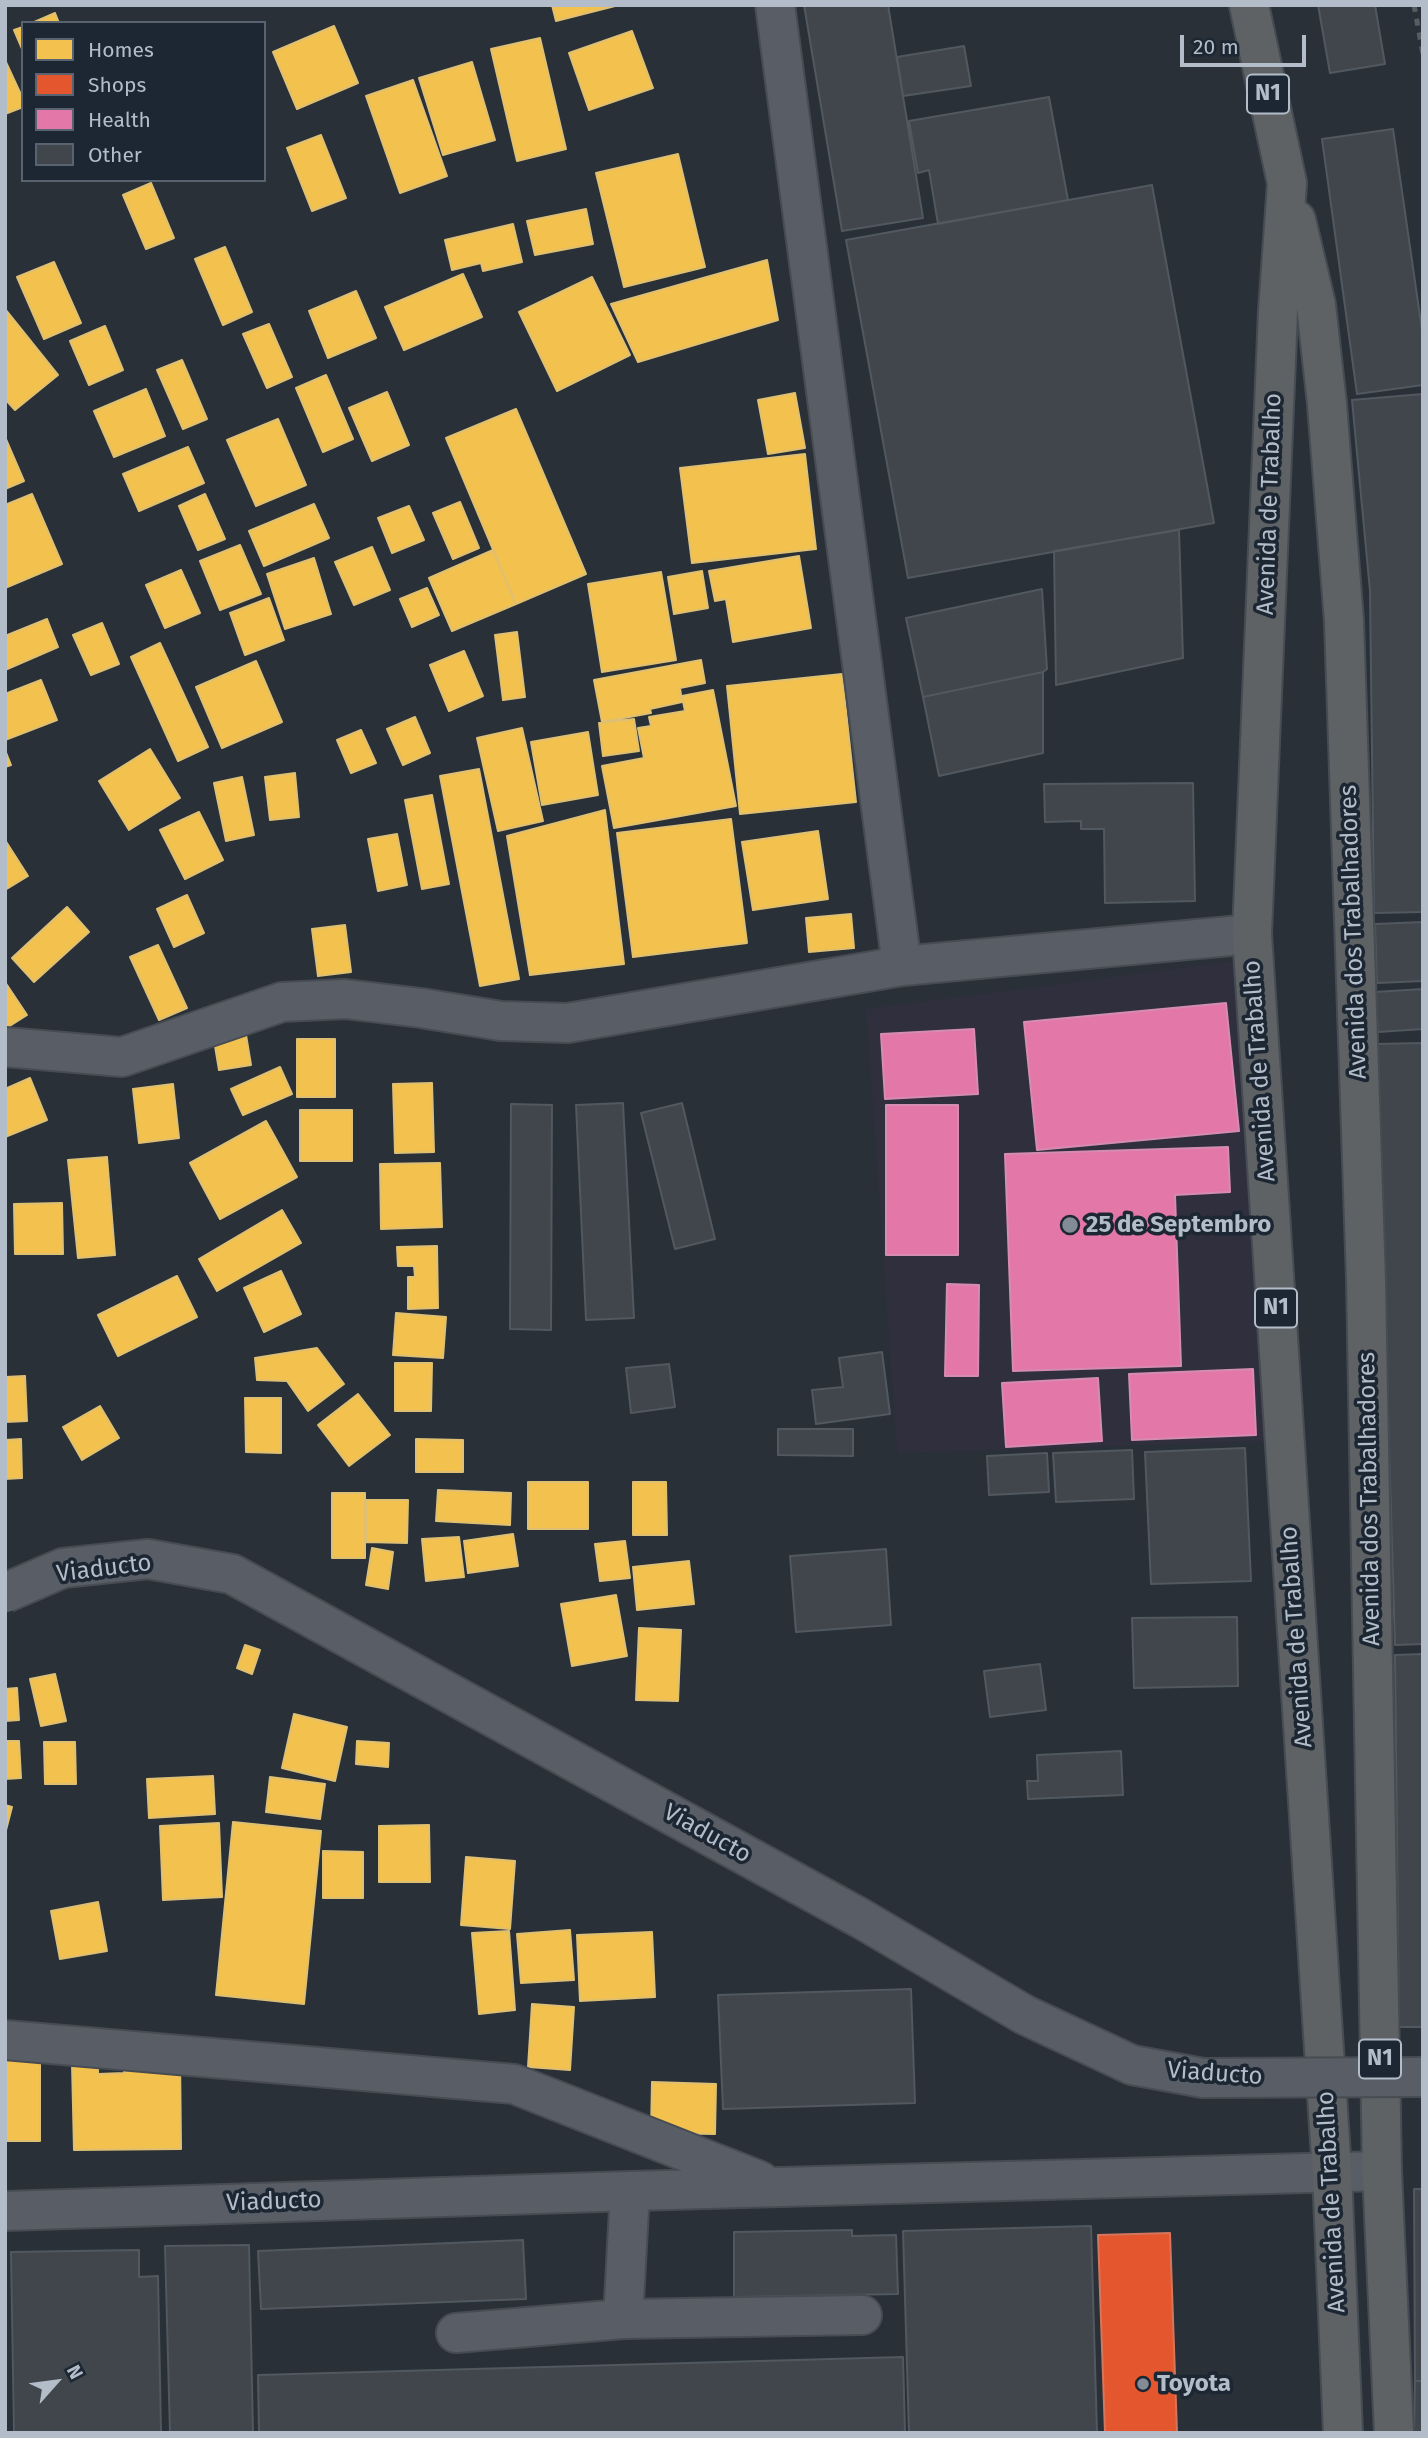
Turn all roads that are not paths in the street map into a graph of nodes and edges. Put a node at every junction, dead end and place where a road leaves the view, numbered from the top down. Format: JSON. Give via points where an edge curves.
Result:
{"nodes":[{"id":1,"x":775,"y":5,"type":"edge"},
{"id":2,"x":1249,"y":5,"type":"edge"},
{"id":3,"x":1287,"y":184,"type":"junction"},
{"id":4,"x":1252,"y":934,"type":"junction"},
{"id":5,"x":902,"y":966,"type":"junction"},
{"id":6,"x":5,"y":1046,"type":"edge"},
{"id":7,"x":5,"y":1593,"type":"edge"},
{"id":8,"x":1373,"y":1685,"type":"joint"},
{"id":9,"x":5,"y":2040,"type":"edge"},
{"id":10,"x":1423,"y":2077,"type":"edge"},
{"id":11,"x":1382,"y":2172,"type":"junction"},
{"id":12,"x":1332,"y":2173,"type":"junction"},
{"id":13,"x":775,"y":2187,"type":"junction"},
{"id":14,"x":630,"y":2191,"type":"junction"},
{"id":15,"x":6,"y":2211,"type":"edge"},
{"id":16,"x":862,"y":2315,"type":"dead end"},
{"id":17,"x":623,"y":2319,"type":"junction"},
{"id":18,"x":456,"y":2333,"type":"dead end"},
{"id":19,"x":1343,"y":2433,"type":"edge"},
{"id":20,"x":1394,"y":2433,"type":"edge"}],
"edges":[{"from":1,"to":5,"type":"street"},
{"from":2,"to":3,"type":"highway","name":"Avenida de Trabalho","number":"N1"},
{"from":3,"to":4,"type":"highway","name":"Avenida de Trabalho","number":"N1"},
{"from":3,"to":8,"type":"highway","name":"Avenida dos Trabalhadores","number":"N1","via":[[1316,305],[1343,621],[1366,1280]]},
{"from":4,"to":5,"type":"street"},
{"from":4,"to":12,"type":"highway","name":"Avenida de Trabalho","number":"N1"},
{"from":5,"to":6,"type":"street","via":[[568,1023],[501,1021],[345,999],[282,1002],[122,1057]]},
{"from":7,"to":10,"type":"street","name":"Viaducto","bridge":true,"via":[[63,1569],[148,1559],[232,1574],[860,1918],[1025,2015],[1132,2065],[1203,2078]]},
{"from":8,"to":11,"type":"highway","name":"Avenida de Trabalho","number":"N1"},
{"from":9,"to":13,"type":"street","via":[[514,2084]]},
{"from":11,"to":12,"type":"street","name":"Viaducto"},
{"from":11,"to":20,"type":"highway","name":"Avenida de Trabalho","number":"N1"},
{"from":12,"to":13,"type":"street","name":"Viaducto"},
{"from":12,"to":19,"type":"highway","name":"Avenida de Trabalho","number":"N1"},
{"from":13,"to":14,"type":"street","name":"Viaducto"},
{"from":14,"to":15,"type":"street","name":"Viaducto"},
{"from":14,"to":17,"type":"street"},
{"from":16,"to":17,"type":"street"},
{"from":17,"to":18,"type":"street"}]}
